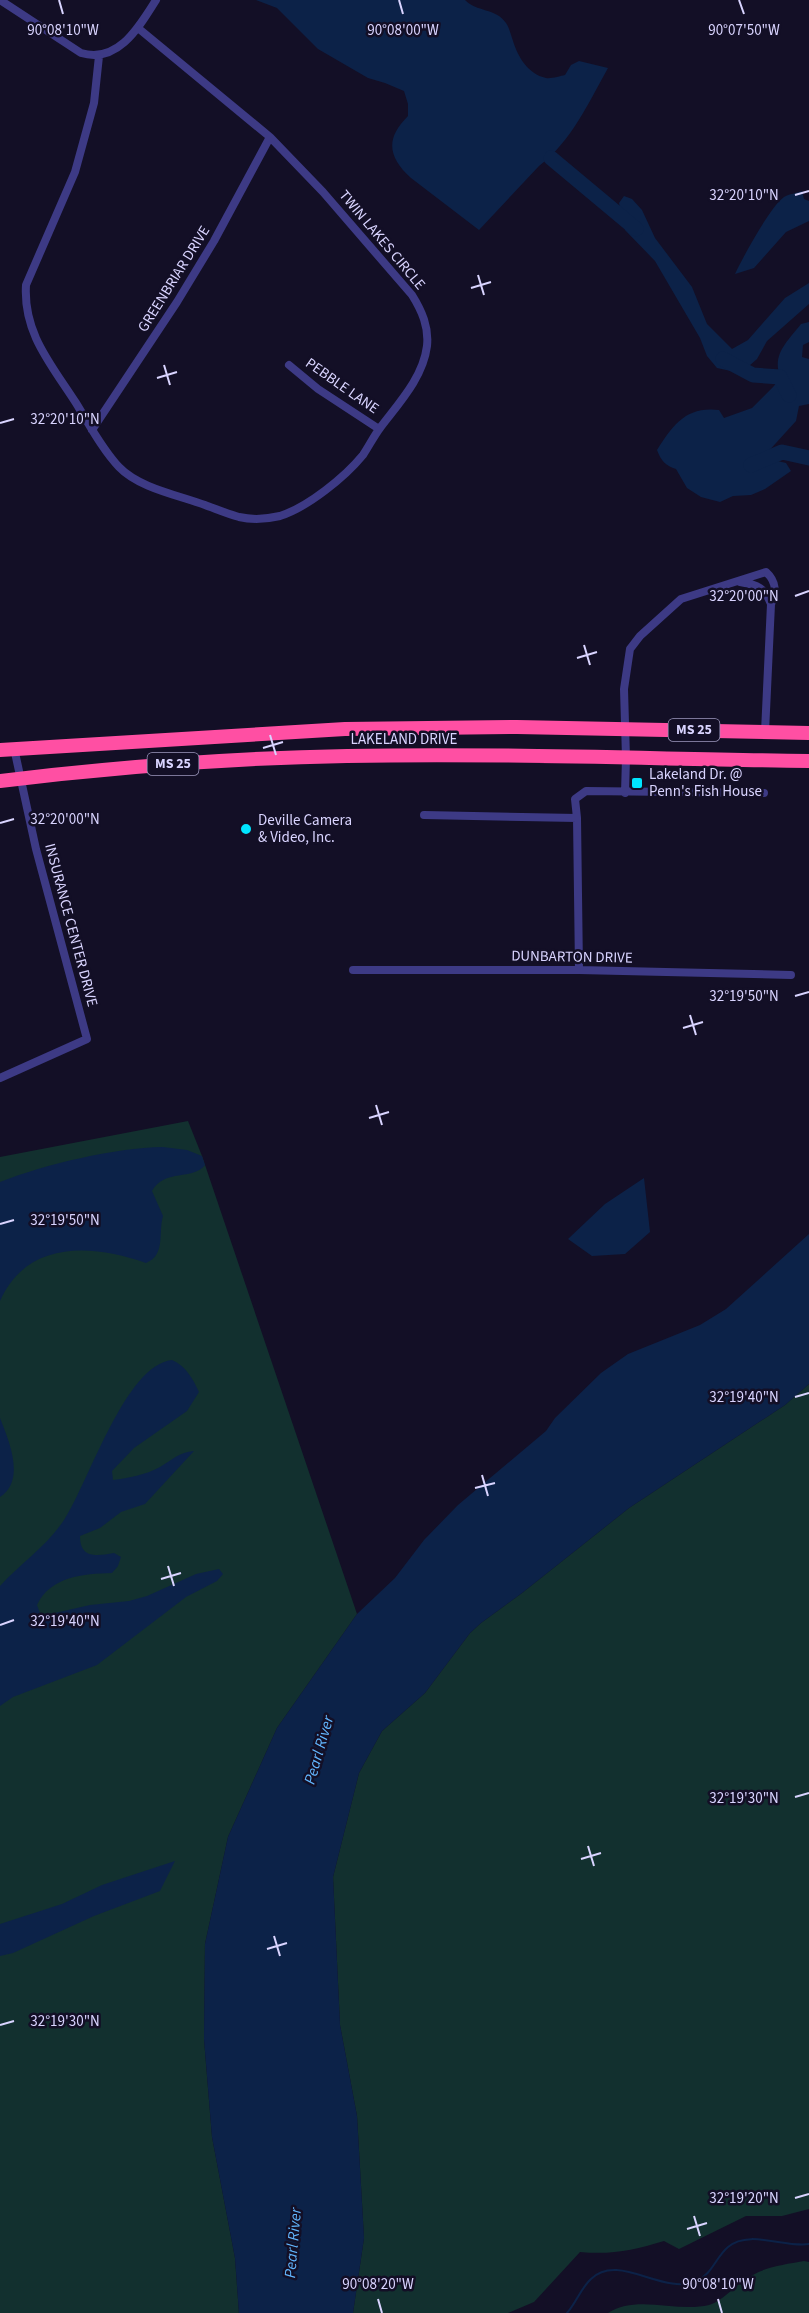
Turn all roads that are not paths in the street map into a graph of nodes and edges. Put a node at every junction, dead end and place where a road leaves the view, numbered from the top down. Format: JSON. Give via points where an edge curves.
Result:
{"nodes":[{"id":1,"x":0,"y":0,"type":"edge"},
{"id":2,"x":156,"y":0,"type":"edge"},
{"id":3,"x":138,"y":28,"type":"junction"},
{"id":4,"x":99,"y":56,"type":"junction"},
{"id":5,"x":270,"y":137,"type":"junction"},
{"id":6,"x":289,"y":365,"type":"dead end"},
{"id":7,"x":379,"y":429,"type":"junction"},
{"id":8,"x":92,"y":430,"type":"junction"},
{"id":9,"x":739,"y":582,"type":"junction"},
{"id":10,"x":771,"y":604,"type":"junction"},
{"id":11,"x":624,"y":730,"type":"junction"},
{"id":12,"x":765,"y":732,"type":"junction"},
{"id":13,"x":809,"y":732,"type":"edge"},
{"id":14,"x":7,"y":749,"type":"edge"},
{"id":15,"x":626,"y":758,"type":"junction"},
{"id":16,"x":809,"y":761,"type":"edge"},
{"id":17,"x":22,"y":778,"type":"junction"},
{"id":18,"x":0,"y":781,"type":"edge"},
{"id":19,"x":625,"y":793,"type":"junction"},
{"id":20,"x":764,"y":793,"type":"dead end"},
{"id":21,"x":424,"y":815,"type":"dead end"},
{"id":22,"x":577,"y":818,"type":"junction"},
{"id":23,"x":353,"y":970,"type":"dead end"},
{"id":24,"x":579,"y":970,"type":"junction"},
{"id":25,"x":791,"y":975,"type":"dead end"},
{"id":26,"x":0,"y":1078,"type":"edge"}],
"edges":[{"from":1,"to":4,"type":"street","via":[[81,53]]},
{"from":2,"to":3,"type":"street"},
{"from":3,"to":4,"type":"street","via":[[119,47]]},
{"from":3,"to":5,"type":"street","name":"TWIN LAKES CIRCLE"},
{"from":4,"to":8,"type":"street","name":"TWIN LAKES CIRCLE","via":[[94,103],[75,172],[26,285],[25,301],[34,336]]},
{"from":5,"to":7,"type":"street","name":"TWIN LAKES CIRCLE","via":[[323,192],[421,310],[427,328],[427,348],[419,371],[404,399]]},
{"from":5,"to":8,"type":"street","name":"GREENBRIAR DRIVE","via":[[214,242]]},
{"from":6,"to":7,"type":"street","name":"PEBBLE LANE"},
{"from":7,"to":8,"type":"street","name":"TWIN LAKES CIRCLE","via":[[362,455],[306,505],[262,519],[239,517],[140,482],[119,467]]},
{"from":9,"to":10,"type":"street","via":[[758,585]]},
{"from":9,"to":10,"type":"street","via":[[766,572],[774,583]]},
{"from":9,"to":11,"type":"street","via":[[681,599],[640,636],[630,649],[624,689]]},
{"from":10,"to":12,"type":"street"},
{"from":11,"to":12,"type":"highway","name":"LAKELAND DRIVE","number":"MS 25"},
{"from":11,"to":14,"type":"highway","name":"LAKELAND DRIVE","number":"MS 25","via":[[345,729]]},
{"from":11,"to":15,"type":"street"},
{"from":12,"to":13,"type":"highway","name":"LAKELAND DRIVE","number":"MS 25"},
{"from":14,"to":17,"type":"street","name":"INSURANCE CENTER DRIVE"},
{"from":15,"to":16,"type":"highway","name":"LAKELAND DRIVE","number":"MS 25"},
{"from":15,"to":17,"type":"highway","name":"LAKELAND DRIVE","number":"MS 25","via":[[348,756],[149,765]]},
{"from":15,"to":19,"type":"street"},
{"from":17,"to":18,"type":"highway","name":"LAKELAND DRIVE","number":"MS 25"},
{"from":17,"to":26,"type":"street","name":"INSURANCE CENTER DRIVE","via":[[36,849],[87,1039]]},
{"from":19,"to":20,"type":"street"},
{"from":19,"to":22,"type":"street","via":[[586,791],[575,799]]},
{"from":21,"to":22,"type":"street"},
{"from":22,"to":24,"type":"street"},
{"from":23,"to":24,"type":"street","name":"DUNBARTON DRIVE"},
{"from":24,"to":25,"type":"street","name":"DUNBARTON DRIVE"}]}
